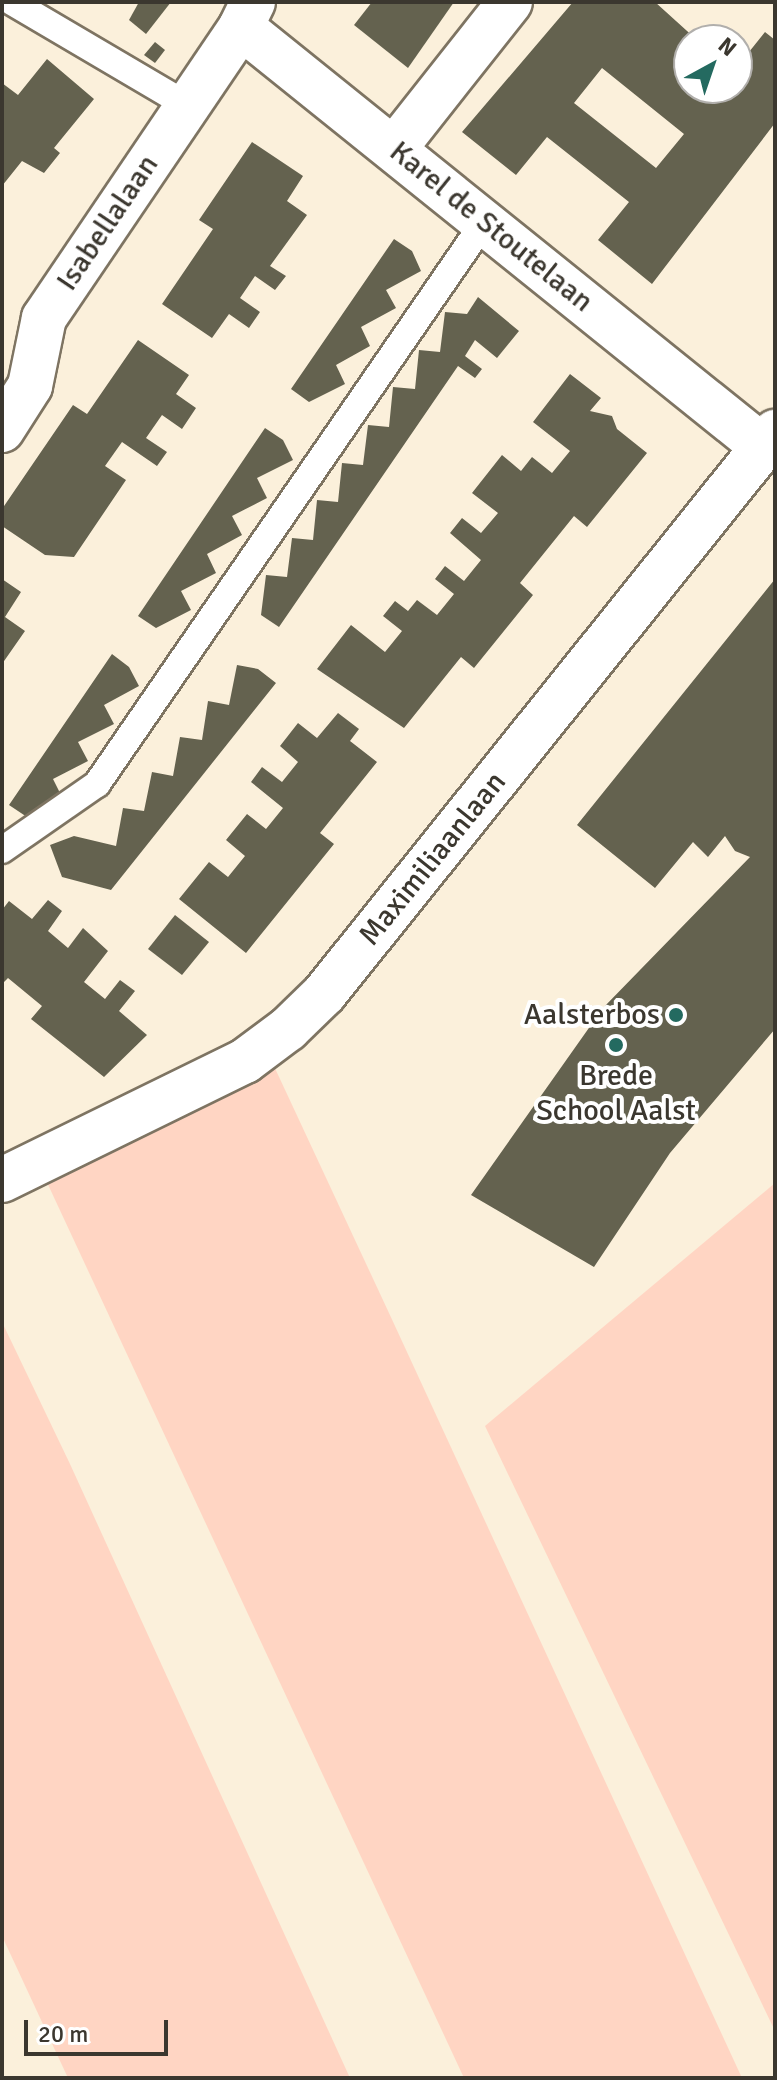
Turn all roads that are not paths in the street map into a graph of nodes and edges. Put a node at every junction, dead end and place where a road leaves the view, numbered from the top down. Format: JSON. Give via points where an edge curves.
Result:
{"nodes":[{"id":1,"x":12,"y":2,"type":"edge"},
{"id":2,"x":510,"y":2,"type":"edge"},
{"id":3,"x":247,"y":15,"type":"edge"},
{"id":4,"x":187,"y":105,"type":"junction"},
{"id":5,"x":394,"y":149,"type":"junction"},
{"id":6,"x":485,"y":221,"type":"junction"},
{"id":7,"x":2,"y":430,"type":"edge"},
{"id":8,"x":769,"y":439,"type":"edge"},
{"id":9,"x":2,"y":850,"type":"edge"},
{"id":10,"x":2,"y":1180,"type":"edge"}],
"edges":[{"from":1,"to":4,"type":"lane"},
{"from":2,"to":5,"type":"street"},
{"from":3,"to":4,"type":"street","name":"Isabellalaan"},
{"from":3,"to":5,"type":"street","name":"Karel de Stoutelaan"},
{"from":4,"to":7,"type":"street","name":"Isabellalaan","via":[[44,318],[30,386]]},
{"from":5,"to":6,"type":"street","name":"Karel de Stoutelaan"},
{"from":6,"to":8,"type":"street","name":"Karel de Stoutelaan"},
{"from":6,"to":9,"type":"lane","via":[[97,784]]},
{"from":8,"to":10,"type":"street","name":"Maximiliaanlaan","via":[[334,981],[288,1029],[245,1061]]}]}
